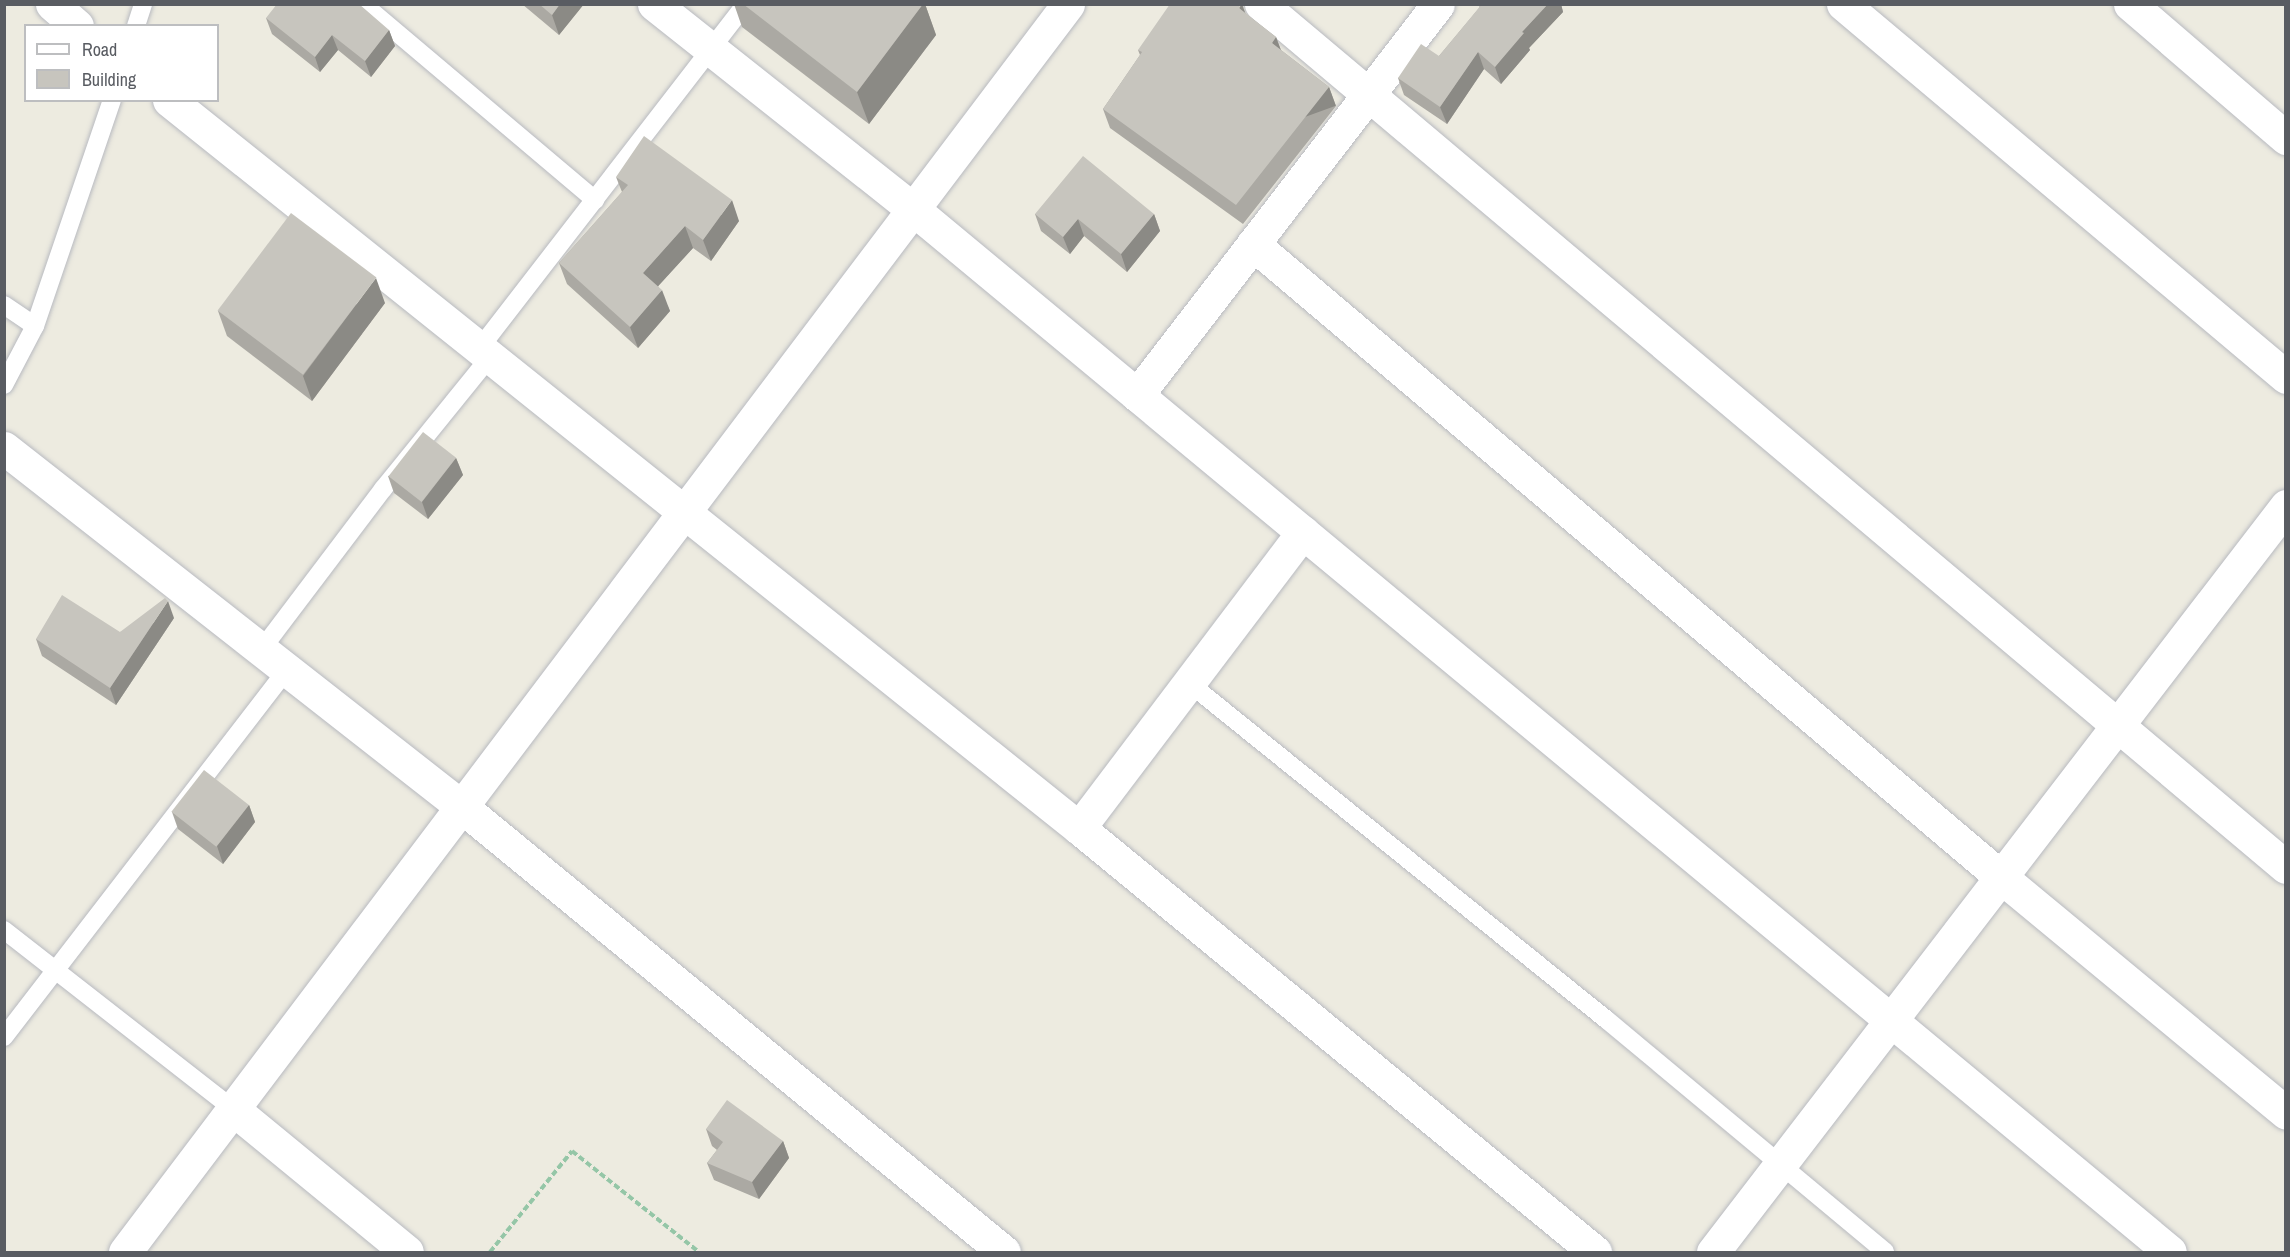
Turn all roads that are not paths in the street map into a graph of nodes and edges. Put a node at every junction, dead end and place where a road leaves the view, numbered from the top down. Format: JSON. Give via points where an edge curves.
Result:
{"nodes":[{"id":1,"x":52,"y":4,"type":"edge"},
{"id":2,"x":143,"y":4,"type":"edge"},
{"id":3,"x":363,"y":4,"type":"edge"},
{"id":4,"x":654,"y":4,"type":"edge"},
{"id":5,"x":746,"y":4,"type":"edge"},
{"id":6,"x":1068,"y":4,"type":"edge"},
{"id":7,"x":1261,"y":4,"type":"edge"},
{"id":8,"x":1438,"y":4,"type":"edge"},
{"id":9,"x":1843,"y":4,"type":"edge"},
{"id":10,"x":2130,"y":4,"type":"edge"},
{"id":11,"x":75,"y":24,"type":"edge"},
{"id":12,"x":137,"y":24,"type":"edge"},
{"id":13,"x":709,"y":50,"type":"junction"},
{"id":14,"x":1368,"y":95,"type":"junction"},
{"id":15,"x":111,"y":102,"type":"edge"},
{"id":16,"x":171,"y":102,"type":"edge"},
{"id":17,"x":2286,"y":138,"type":"edge"},
{"id":18,"x":595,"y":200,"type":"junction"},
{"id":19,"x":913,"y":209,"type":"junction"},
{"id":20,"x":1253,"y":244,"type":"junction"},
{"id":21,"x":4,"y":305,"type":"edge"},
{"id":22,"x":35,"y":326,"type":"junction"},
{"id":23,"x":484,"y":353,"type":"junction"},
{"id":24,"x":2286,"y":377,"type":"edge"},
{"id":25,"x":4,"y":385,"type":"edge"},
{"id":26,"x":1137,"y":395,"type":"junction"},
{"id":27,"x":4,"y":448,"type":"edge"},
{"id":28,"x":2286,"y":506,"type":"edge"},
{"id":29,"x":684,"y":513,"type":"junction"},
{"id":30,"x":1303,"y":532,"type":"junction"},
{"id":31,"x":274,"y":659,"type":"junction"},
{"id":32,"x":1189,"y":683,"type":"junction"},
{"id":33,"x":2117,"y":725,"type":"junction"},
{"id":34,"x":462,"y":807,"type":"junction"},
{"id":35,"x":1079,"y":828,"type":"junction"},
{"id":36,"x":2286,"y":867,"type":"edge"},
{"id":37,"x":2001,"y":877,"type":"junction"},
{"id":38,"x":4,"y":930,"type":"edge"},
{"id":39,"x":55,"y":970,"type":"junction"},
{"id":40,"x":1890,"y":1020,"type":"junction"},
{"id":41,"x":4,"y":1037,"type":"edge"},
{"id":42,"x":233,"y":1109,"type":"junction"},
{"id":43,"x":2286,"y":1113,"type":"edge"},
{"id":44,"x":1779,"y":1166,"type":"junction"},
{"id":45,"x":124,"y":1252,"type":"edge"},
{"id":46,"x":407,"y":1252,"type":"edge"},
{"id":47,"x":1004,"y":1252,"type":"edge"},
{"id":48,"x":1595,"y":1252,"type":"edge"},
{"id":49,"x":1713,"y":1252,"type":"edge"},
{"id":50,"x":1885,"y":1252,"type":"edge"},
{"id":51,"x":2170,"y":1252,"type":"edge"}],
"edges":[{"from":1,"to":11,"type":"street"},
{"from":2,"to":12,"type":"lane"},
{"from":3,"to":18,"type":"lane"},
{"from":4,"to":13,"type":"street"},
{"from":5,"to":13,"type":"lane"},
{"from":6,"to":19,"type":"street"},
{"from":7,"to":14,"type":"street"},
{"from":8,"to":14,"type":"street"},
{"from":9,"to":24,"type":"street"},
{"from":10,"to":17,"type":"street"},
{"from":13,"to":18,"type":"lane"},
{"from":13,"to":19,"type":"street"},
{"from":14,"to":20,"type":"street"},
{"from":14,"to":33,"type":"street"},
{"from":15,"to":22,"type":"lane"},
{"from":16,"to":23,"type":"street"},
{"from":18,"to":23,"type":"lane"},
{"from":19,"to":26,"type":"street"},
{"from":19,"to":29,"type":"street"},
{"from":20,"to":26,"type":"street"},
{"from":20,"to":37,"type":"street"},
{"from":21,"to":22,"type":"lane"},
{"from":22,"to":25,"type":"lane"},
{"from":23,"to":29,"type":"street"},
{"from":23,"to":31,"type":"lane","via":[[383,489]]},
{"from":26,"to":30,"type":"street"},
{"from":27,"to":31,"type":"street"},
{"from":28,"to":33,"type":"street"},
{"from":29,"to":34,"type":"street"},
{"from":29,"to":35,"type":"street"},
{"from":30,"to":32,"type":"street"},
{"from":30,"to":40,"type":"street"},
{"from":31,"to":34,"type":"street"},
{"from":31,"to":39,"type":"lane"},
{"from":32,"to":35,"type":"street"},
{"from":32,"to":44,"type":"lane","via":[[1607,1020]]},
{"from":33,"to":36,"type":"street"},
{"from":33,"to":37,"type":"street"},
{"from":34,"to":42,"type":"street"},
{"from":34,"to":47,"type":"street"},
{"from":35,"to":48,"type":"street"},
{"from":37,"to":40,"type":"street"},
{"from":37,"to":43,"type":"street"},
{"from":38,"to":39,"type":"lane"},
{"from":39,"to":41,"type":"lane"},
{"from":39,"to":42,"type":"lane"},
{"from":40,"to":44,"type":"street"},
{"from":40,"to":51,"type":"street"},
{"from":42,"to":45,"type":"street"},
{"from":42,"to":46,"type":"street"},
{"from":44,"to":49,"type":"street"},
{"from":44,"to":50,"type":"lane"}]}
